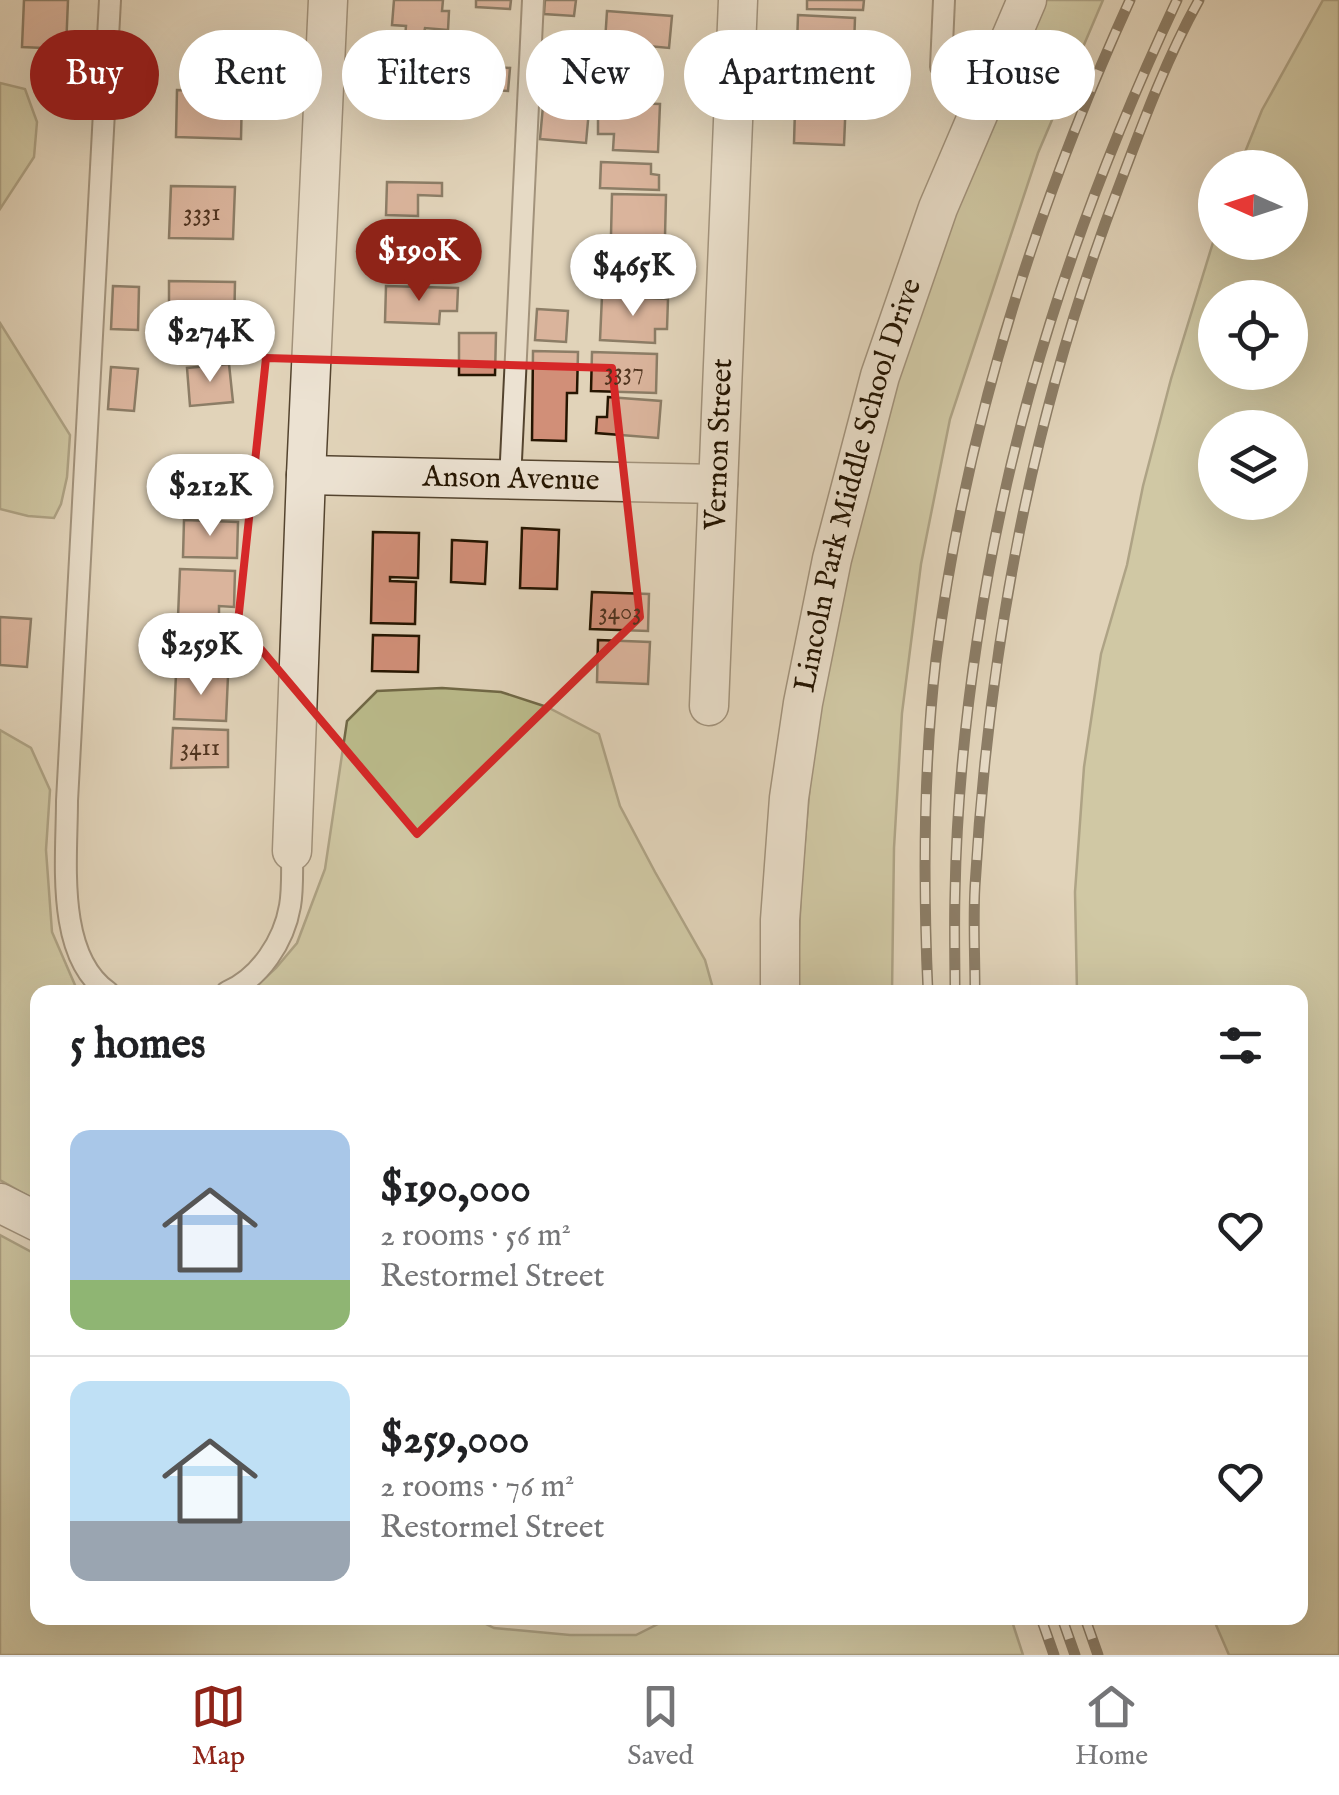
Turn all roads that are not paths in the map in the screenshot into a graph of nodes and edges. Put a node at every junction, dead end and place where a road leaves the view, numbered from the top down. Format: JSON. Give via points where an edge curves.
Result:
{"nodes":[{"id":1,"x":110,"y":0,"type":"edge"},
{"id":2,"x":328,"y":0,"type":"edge"},
{"id":3,"x":533,"y":0,"type":"edge"},
{"id":4,"x":738,"y":0,"type":"edge"},
{"id":5,"x":944,"y":0,"type":"edge"},
{"id":6,"x":1027,"y":0,"type":"edge"},
{"id":7,"x":943,"y":30,"type":"edge"},
{"id":8,"x":306,"y":475,"type":"junction"},
{"id":9,"x":510,"y":481,"type":"junction"},
{"id":10,"x":718,"y":484,"type":"junction"},
{"id":11,"x":710,"y":706,"type":"dead end"},
{"id":12,"x":292,"y":852,"type":"joint"},
{"id":13,"x":98,"y":985,"type":"edge"},
{"id":14,"x":237,"y":985,"type":"edge"},
{"id":15,"x":780,"y":985,"type":"edge"},
{"id":16,"x":0,"y":1203,"type":"edge"},
{"id":17,"x":30,"y":1218,"type":"edge"}],
"edges":[{"from":1,"to":13,"type":"lane","via":[[67,801],[67,902],[74,937]]},
{"from":2,"to":8,"type":"street"},
{"from":3,"to":9,"type":"lane"},
{"from":4,"to":10,"type":"street","name":"Vernon Street"},
{"from":5,"to":7,"type":"lane"},
{"from":6,"to":15,"type":"street","name":"Lincoln Park Middle School Drive","via":[[918,264],[880,376],[832,558],[789,798]]},
{"from":8,"to":9,"type":"street","name":"Anson Avenue"},
{"from":8,"to":12,"type":"street"},
{"from":9,"to":10,"type":"street","name":"Anson Avenue"},
{"from":10,"to":11,"type":"street","name":"Vernon Street"},
{"from":12,"to":14,"type":"lane","via":[[284,929],[256,972]]},
{"from":16,"to":17,"type":"street"}]}
